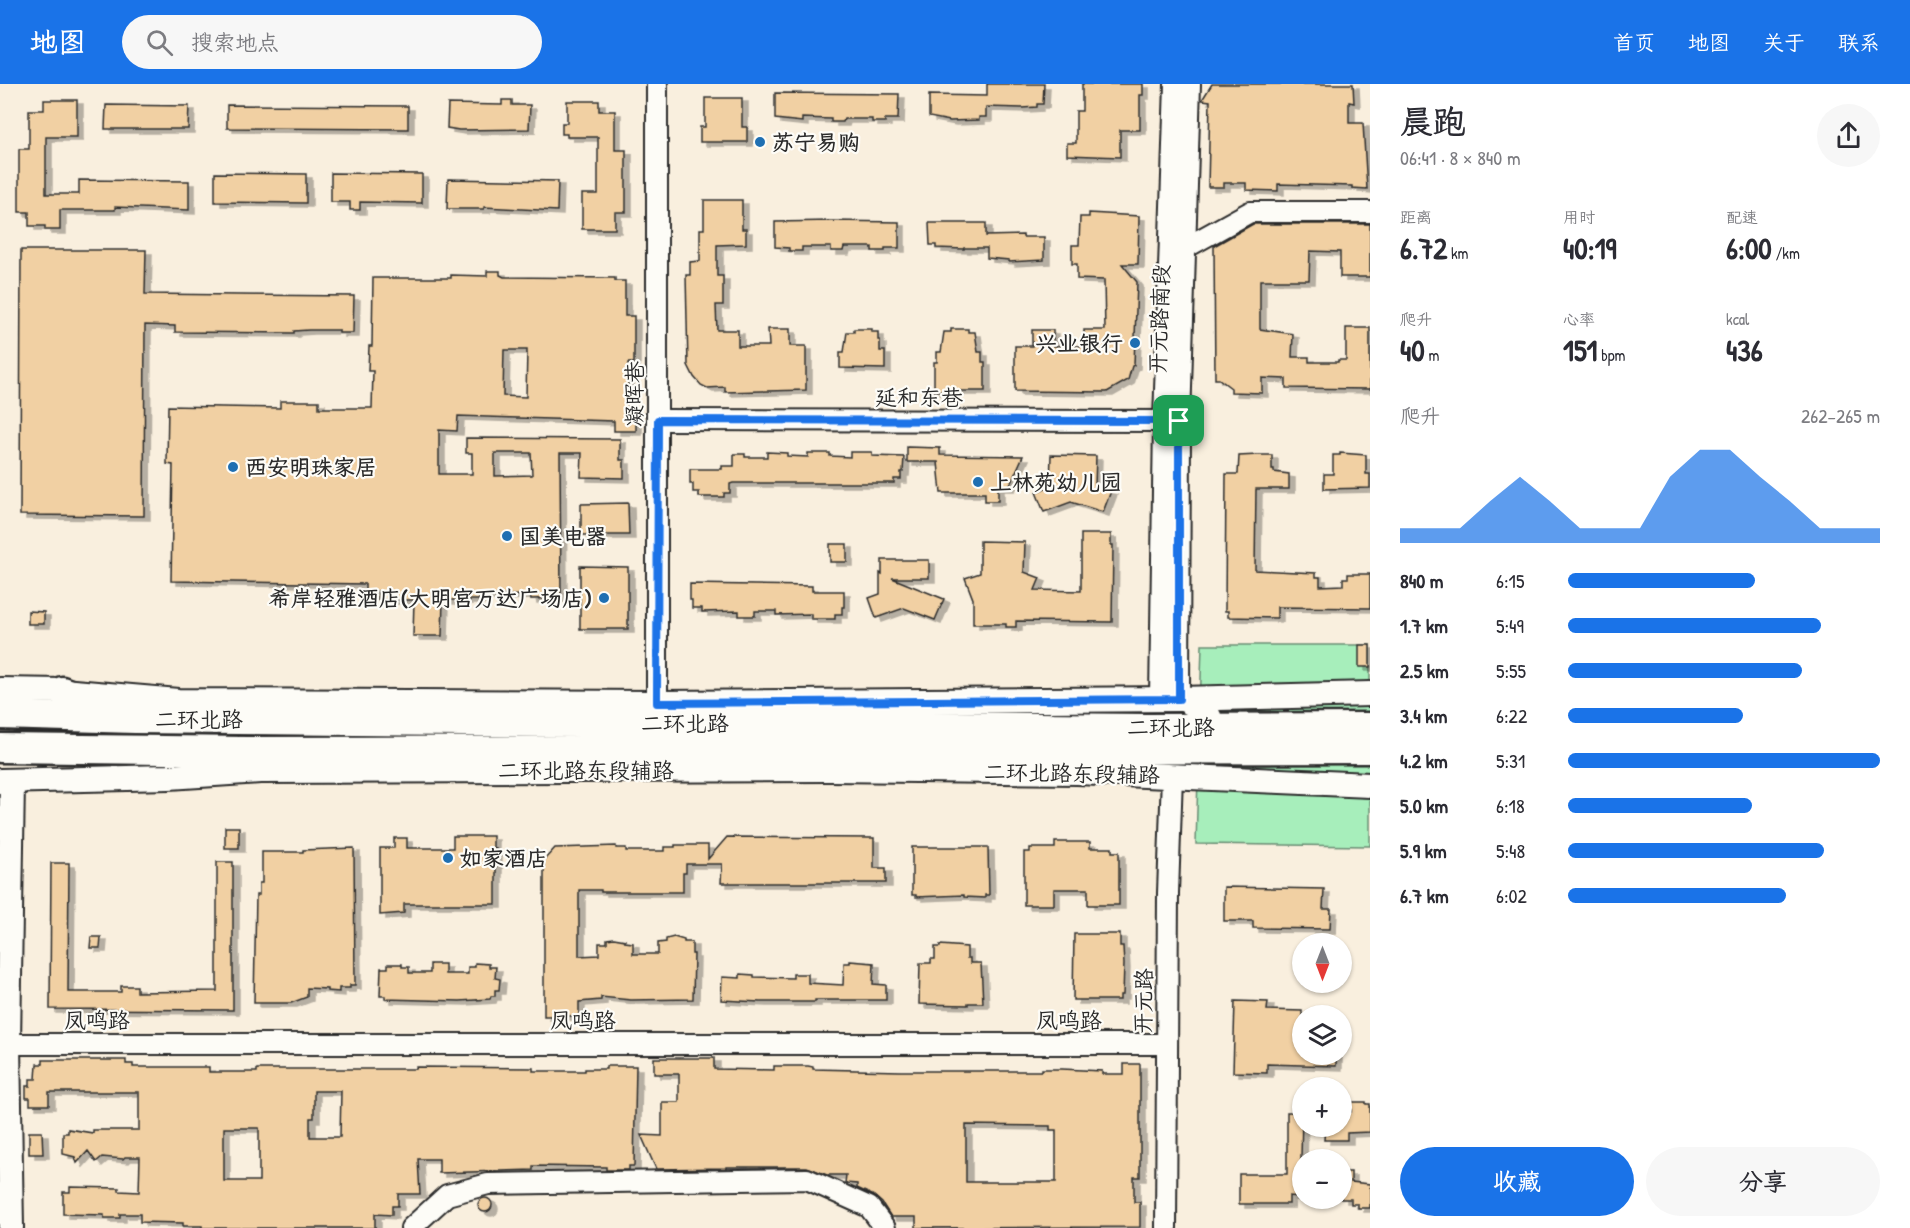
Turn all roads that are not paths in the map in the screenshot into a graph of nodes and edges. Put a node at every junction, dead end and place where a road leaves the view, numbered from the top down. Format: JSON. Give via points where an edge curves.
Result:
{"nodes":[{"id":1,"x":657,"y":84,"type":"edge"},
{"id":2,"x":1175,"y":84,"type":"edge"},
{"id":3,"x":1190,"y":84,"type":"edge"},
{"id":4,"x":1370,"y":212,"type":"edge"},
{"id":5,"x":1185,"y":248,"type":"junction"},
{"id":6,"x":658,"y":420,"type":"junction"},
{"id":7,"x":1172,"y":421,"type":"junction"},
{"id":8,"x":0,"y":690,"type":"edge"},
{"id":9,"x":62,"y":691,"type":"junction"},
{"id":10,"x":1370,"y":694,"type":"edge"},
{"id":11,"x":1170,"y":699,"type":"junction"},
{"id":12,"x":657,"y":703,"type":"junction"},
{"id":13,"x":1370,"y":709,"type":"edge"},
{"id":14,"x":0,"y":715,"type":"edge"},
{"id":15,"x":1211,"y":716,"type":"junction"},
{"id":16,"x":135,"y":719,"type":"junction"},
{"id":17,"x":1370,"y":727,"type":"edge"},
{"id":18,"x":1148,"y":728,"type":"junction"},
{"id":19,"x":0,"y":748,"type":"edge"},
{"id":20,"x":1275,"y":749,"type":"junction"},
{"id":21,"x":1370,"y":749,"type":"edge"},
{"id":22,"x":246,"y":751,"type":"junction"},
{"id":23,"x":1370,"y":762,"type":"edge"},
{"id":24,"x":1172,"y":775,"type":"junction"},
{"id":25,"x":86,"y":778,"type":"junction"},
{"id":26,"x":6,"y":781,"type":"edge"},
{"id":27,"x":1370,"y":785,"type":"edge"},
{"id":28,"x":4,"y":1044,"type":"edge"},
{"id":29,"x":1167,"y":1044,"type":"junction"},
{"id":30,"x":11,"y":1228,"type":"edge"},
{"id":31,"x":411,"y":1228,"type":"edge"},
{"id":32,"x":885,"y":1228,"type":"edge"},
{"id":33,"x":1166,"y":1228,"type":"edge"}],
"edges":[{"from":1,"to":6,"type":"street","name":"凝晖巷"},
{"from":2,"to":7,"type":"street","name":"开元路南段"},
{"from":3,"to":5,"type":"street","name":"开元路南段"},
{"from":4,"to":5,"type":"street","via":[[1250,212]]},
{"from":5,"to":7,"type":"street","name":"开元路南段"},
{"from":6,"to":7,"type":"street","name":"延和东巷"},
{"from":6,"to":12,"type":"street","name":"凝晖巷"},
{"from":7,"to":11,"type":"street","name":"开元路南段"},
{"from":8,"to":9,"type":"main road"},
{"from":9,"to":12,"type":"main road","via":[[178,701]]},
{"from":9,"to":16,"type":"highway"},
{"from":10,"to":11,"type":"main road"},
{"from":11,"to":12,"type":"main road"},
{"from":11,"to":15,"type":"street"},
{"from":13,"to":15,"type":"highway"},
{"from":14,"to":16,"type":"highway","name":"二环北路"},
{"from":15,"to":18,"type":"highway"},
{"from":16,"to":18,"type":"highway","name":"二环北路"},
{"from":17,"to":18,"type":"highway","name":"二环北路"},
{"from":19,"to":22,"type":"highway","name":"二环北路"},
{"from":20,"to":21,"type":"highway","name":"二环北路"},
{"from":20,"to":22,"type":"highway","name":"二环北路"},
{"from":20,"to":23,"type":"highway"},
{"from":22,"to":25,"type":"main road"},
{"from":24,"to":25,"type":"main road","name":"二环北路东段辅路","via":[[818,769],[260,771]]},
{"from":24,"to":27,"type":"main road","name":"二环北路东段辅路"},
{"from":24,"to":29,"type":"street","name":"开元路"},
{"from":25,"to":26,"type":"main road","name":"二环北路东段辅路"},
{"from":26,"to":28,"type":"main road"},
{"from":28,"to":29,"type":"street","name":"凤鸣路"},
{"from":28,"to":30,"type":"main road"},
{"from":29,"to":33,"type":"street","name":"开元路"},
{"from":31,"to":32,"type":"street","via":[[447,1195],[488,1184],[807,1179],[869,1207]]}]}
